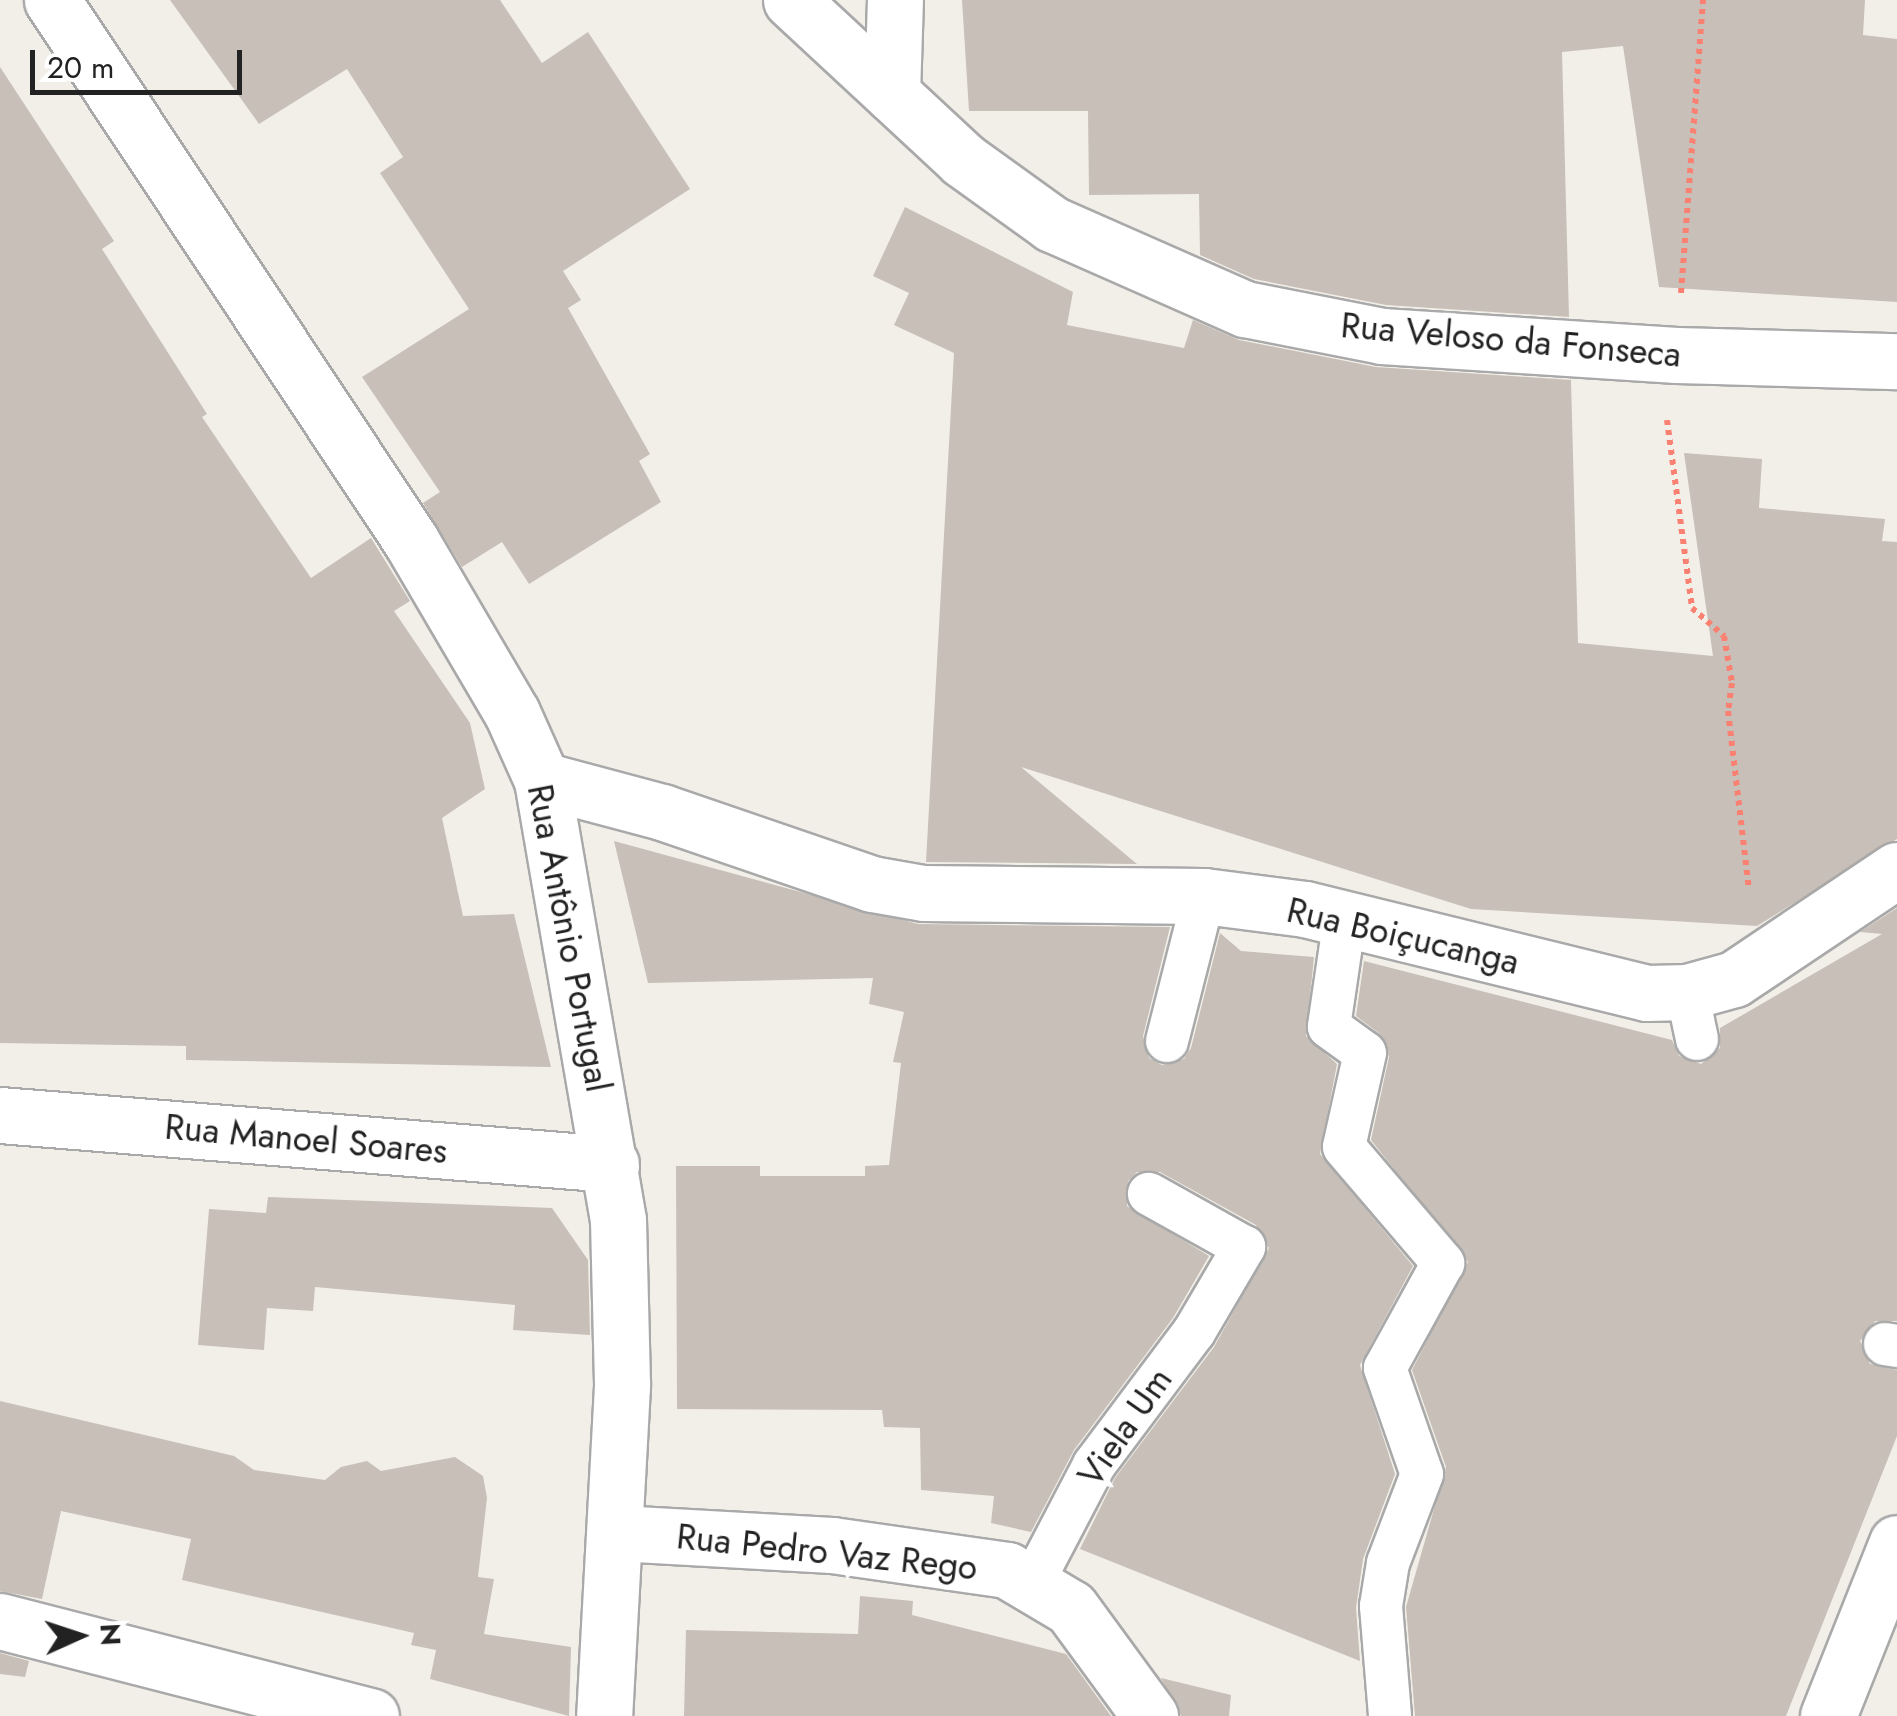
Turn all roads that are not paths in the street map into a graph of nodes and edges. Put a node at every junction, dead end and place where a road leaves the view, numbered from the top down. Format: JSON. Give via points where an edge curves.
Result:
{"nodes":[{"id":1,"x":52,"y":0,"type":"edge"},
{"id":2,"x":791,"y":0,"type":"edge"},
{"id":3,"x":895,"y":0,"type":"edge"},
{"id":4,"x":892,"y":94,"type":"junction"},
{"id":5,"x":1897,"y":361,"type":"edge"},
{"id":6,"x":542,"y":780,"type":"junction"},
{"id":7,"x":1897,"y":870,"type":"edge"},
{"id":8,"x":1204,"y":896,"type":"junction"},
{"id":9,"x":1344,"y":918,"type":"junction"},
{"id":10,"x":1167,"y":1041,"type":"dead end"},
{"id":11,"x":0,"y":1115,"type":"edge"},
{"id":12,"x":611,"y":1164,"type":"junction"},
{"id":13,"x":1150,"y":1194,"type":"dead end"},
{"id":14,"x":618,"y":1533,"type":"junction"},
{"id":15,"x":1897,"y":1543,"type":"edge"},
{"id":16,"x":1034,"y":1580,"type":"junction"},
{"id":17,"x":0,"y":1621,"type":"edge"},
{"id":18,"x":371,"y":1716,"type":"edge"},
{"id":19,"x":604,"y":1716,"type":"edge"},
{"id":20,"x":1150,"y":1716,"type":"edge"},
{"id":21,"x":1390,"y":1716,"type":"edge"},
{"id":22,"x":1828,"y":1716,"type":"edge"}],
"edges":[{"from":1,"to":6,"type":"street","name":"Rua Antônio Portugal","via":[[411,541],[512,713]]},
{"from":2,"to":4,"type":"street","name":"Rua Veloso da Fonseca"},
{"from":3,"to":4,"type":"street"},
{"from":4,"to":5,"type":"street","name":"Rua Veloso da Fonseca","via":[[964,160],[1052,224],[1246,308],[1382,336],[1668,355]]},
{"from":6,"to":8,"type":"street","name":"Rua Boiçucanga","via":[[662,812],[872,884],[923,894]]},
{"from":6,"to":12,"type":"street","name":"Rua Antônio Portugal"},
{"from":7,"to":9,"type":"street","name":"Rua Boiçucanga","via":[[1692,1016],[1648,994]]},
{"from":8,"to":9,"type":"street","name":"Rua Boiçucanga"},
{"from":8,"to":10,"type":"lane"},
{"from":9,"to":21,"type":"lane","via":[[1329,1028],[1364,1053],[1344,1147],[1443,1262],[1384,1368],[1422,1474],[1388,1563],[1380,1606]]},
{"from":11,"to":12,"type":"street","name":"Rua Manoel Soares"},
{"from":12,"to":14,"type":"street","name":"Rua Antônio Portugal","via":[[621,1368]]},
{"from":13,"to":16,"type":"lane","name":"Viela Um","via":[[1242,1240],[1227,1280],[1094,1466]]},
{"from":14,"to":16,"type":"street","name":"Rua Pedro Vaz Rego","via":[[832,1546],[1007,1570]]},
{"from":14,"to":19,"type":"street","name":"Rua Antônio Portugal"},
{"from":15,"to":22,"type":"street"},
{"from":16,"to":20,"type":"street","name":"Rua Pedro Vaz Rego","via":[[1071,1608]]},
{"from":17,"to":18,"type":"street"}]}
